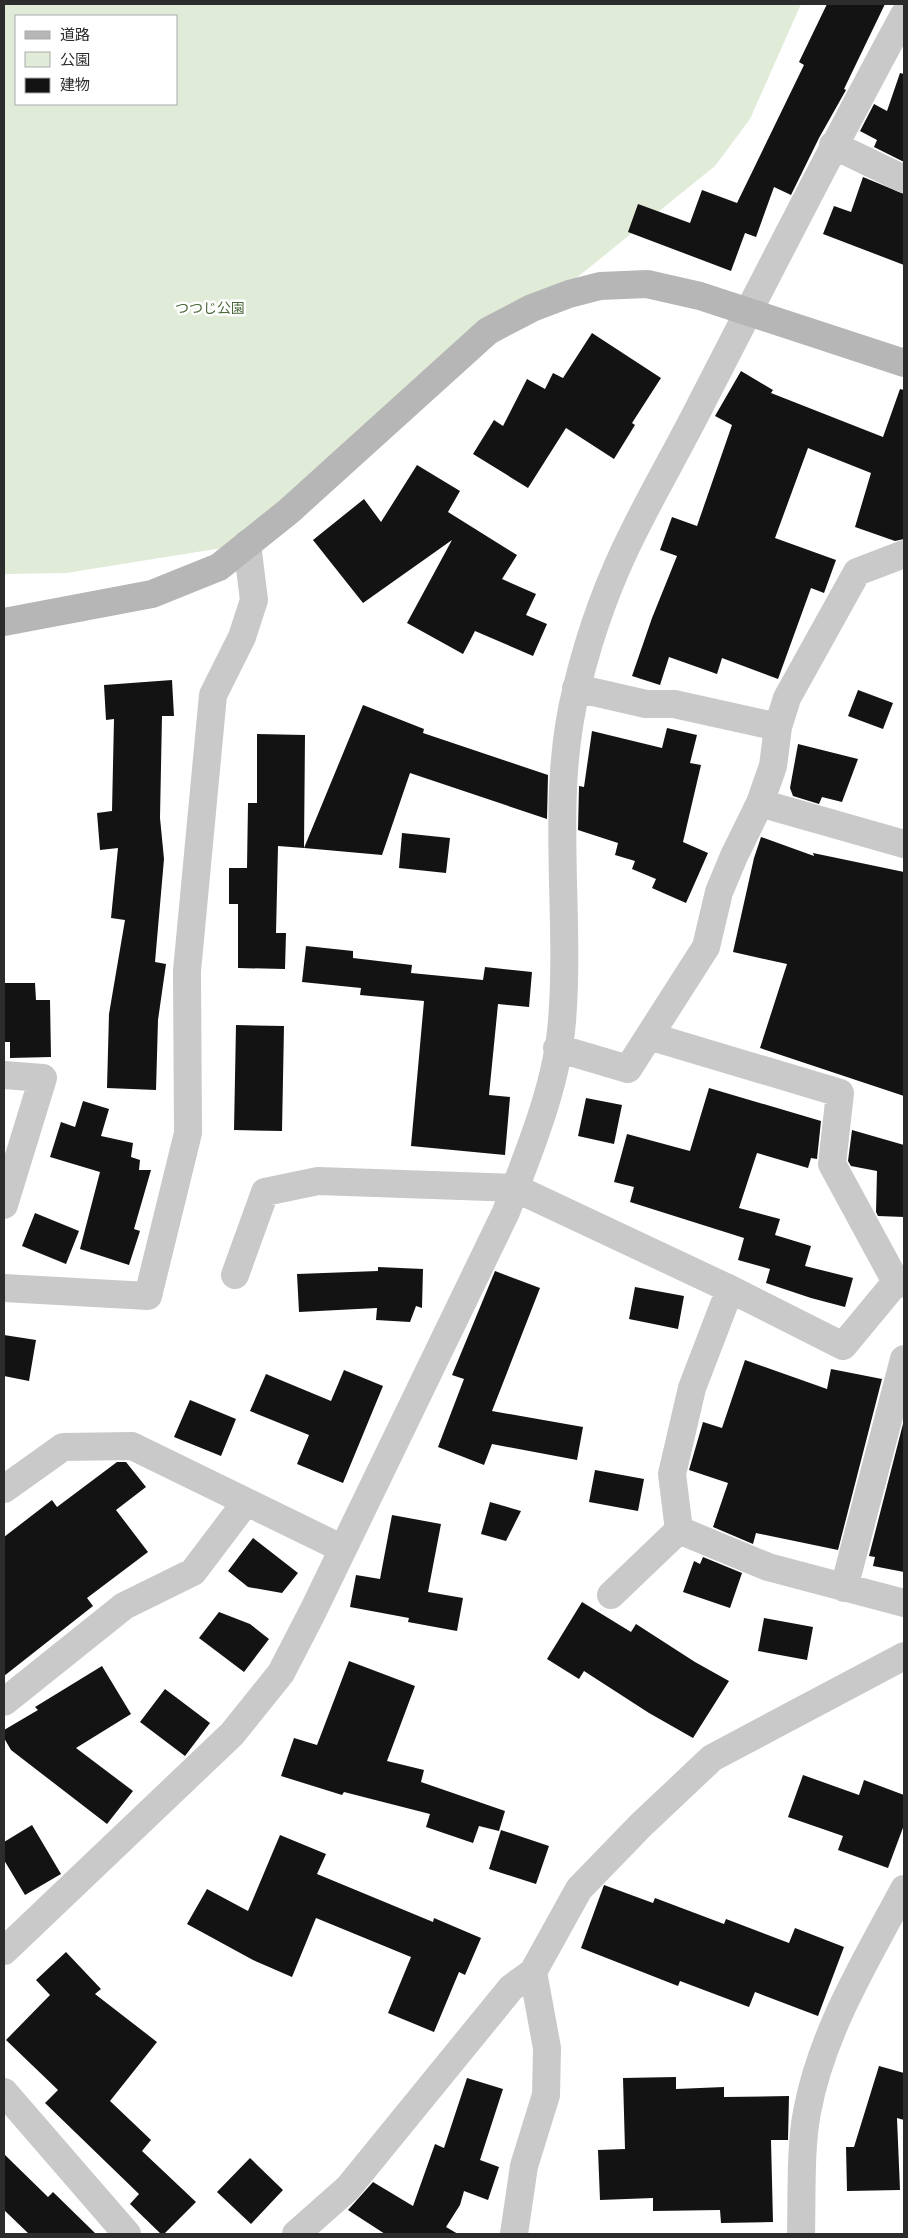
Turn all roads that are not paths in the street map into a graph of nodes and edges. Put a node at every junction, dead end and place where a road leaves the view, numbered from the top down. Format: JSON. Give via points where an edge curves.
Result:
{"nodes":[{"id":1,"x":904,"y":15,"type":"edge"},
{"id":2,"x":834,"y":145,"type":"junction"},
{"id":3,"x":904,"y":179,"type":"edge"},
{"id":4,"x":748,"y":313,"type":"junction"},
{"id":5,"x":904,"y":361,"type":"edge"},
{"id":6,"x":248,"y":544,"type":"junction"},
{"id":7,"x":904,"y":554,"type":"edge"},
{"id":8,"x":4,"y":622,"type":"edge"},
{"id":9,"x":576,"y":688,"type":"junction"},
{"id":10,"x":778,"y":727,"type":"junction"},
{"id":11,"x":760,"y":803,"type":"junction"},
{"id":12,"x":904,"y":844,"type":"edge"},
{"id":13,"x":649,"y":1036,"type":"junction"},
{"id":14,"x":557,"y":1048,"type":"junction"},
{"id":15,"x":4,"y":1075,"type":"edge"},
{"id":16,"x":515,"y":1188,"type":"junction"},
{"id":17,"x":4,"y":1205,"type":"edge"},
{"id":18,"x":235,"y":1275,"type":"dead end"},
{"id":19,"x":900,"y":1283,"type":"edge"},
{"id":20,"x":4,"y":1288,"type":"edge"},
{"id":21,"x":730,"y":1289,"type":"junction"},
{"id":22,"x":904,"y":1360,"type":"edge"},
{"id":23,"x":4,"y":1489,"type":"edge"},
{"id":24,"x":246,"y":1502,"type":"junction"},
{"id":25,"x":679,"y":1530,"type":"junction"},
{"id":26,"x":343,"y":1549,"type":"junction"},
{"id":27,"x":844,"y":1588,"type":"junction"},
{"id":28,"x":611,"y":1594,"type":"dead end"},
{"id":29,"x":904,"y":1603,"type":"edge"},
{"id":30,"x":904,"y":1656,"type":"edge"},
{"id":31,"x":4,"y":1702,"type":"edge"},
{"id":32,"x":904,"y":1889,"type":"edge"},
{"id":33,"x":4,"y":1951,"type":"edge"},
{"id":34,"x":534,"y":1972,"type":"junction"},
{"id":35,"x":4,"y":2092,"type":"edge"},
{"id":36,"x":311,"y":2230,"type":"edge"},
{"id":37,"x":127,"y":2234,"type":"edge"},
{"id":38,"x":514,"y":2234,"type":"edge"},
{"id":39,"x":801,"y":2234,"type":"edge"}],
"edges":[{"from":1,"to":2,"type":"street"},
{"from":2,"to":3,"type":"street"},
{"from":2,"to":4,"type":"street"},
{"from":4,"to":5,"type":"street"},
{"from":4,"to":6,"type":"street","via":[[700,296],[647,284],[600,286],[532,308],[488,330],[289,511]]},
{"from":4,"to":9,"type":"street","via":[[633,532],[600,612]]},
{"from":6,"to":8,"type":"street","via":[[219,567],[152,594]]},
{"from":6,"to":20,"type":"street","via":[[254,600],[242,637],[213,695],[187,971],[188,1132],[148,1296]]},
{"from":7,"to":10,"type":"street","via":[[857,572],[787,698]]},
{"from":9,"to":10,"type":"street","via":[[646,704],[674,704]]},
{"from":9,"to":14,"type":"street","via":[[562,776],[562,1022]]},
{"from":10,"to":11,"type":"street","via":[[773,766]]},
{"from":11,"to":12,"type":"street"},
{"from":11,"to":13,"type":"street","via":[[719,892],[706,947]]},
{"from":13,"to":14,"type":"street","via":[[628,1069]]},
{"from":13,"to":19,"type":"street","via":[[840,1093],[832,1164]]},
{"from":14,"to":16,"type":"street","via":[[534,1144]]},
{"from":15,"to":17,"type":"street","via":[[43,1078]]},
{"from":16,"to":18,"type":"street","via":[[318,1181],[265,1192]]},
{"from":16,"to":21,"type":"street"},
{"from":16,"to":26,"type":"street"},
{"from":19,"to":21,"type":"street","via":[[843,1346]]},
{"from":21,"to":25,"type":"street","via":[[692,1388],[672,1474]]},
{"from":22,"to":27,"type":"street"},
{"from":23,"to":24,"type":"street","via":[[63,1447],[132,1446]]},
{"from":24,"to":26,"type":"street"},
{"from":24,"to":31,"type":"street","via":[[193,1572],[124,1606]]},
{"from":25,"to":27,"type":"street","via":[[768,1567]]},
{"from":25,"to":28,"type":"street"},
{"from":26,"to":33,"type":"street","via":[[281,1673],[232,1734]]},
{"from":27,"to":29,"type":"street"},
{"from":30,"to":34,"type":"street","via":[[712,1758],[641,1824],[579,1889]]},
{"from":32,"to":39,"type":"street","via":[[836,2017],[822,2057],[806,2113]]},
{"from":34,"to":36,"type":"street","via":[[511,1988]]},
{"from":34,"to":38,"type":"street","via":[[547,2048],[546,2095],[524,2166]]},
{"from":35,"to":37,"type":"street"}]}
